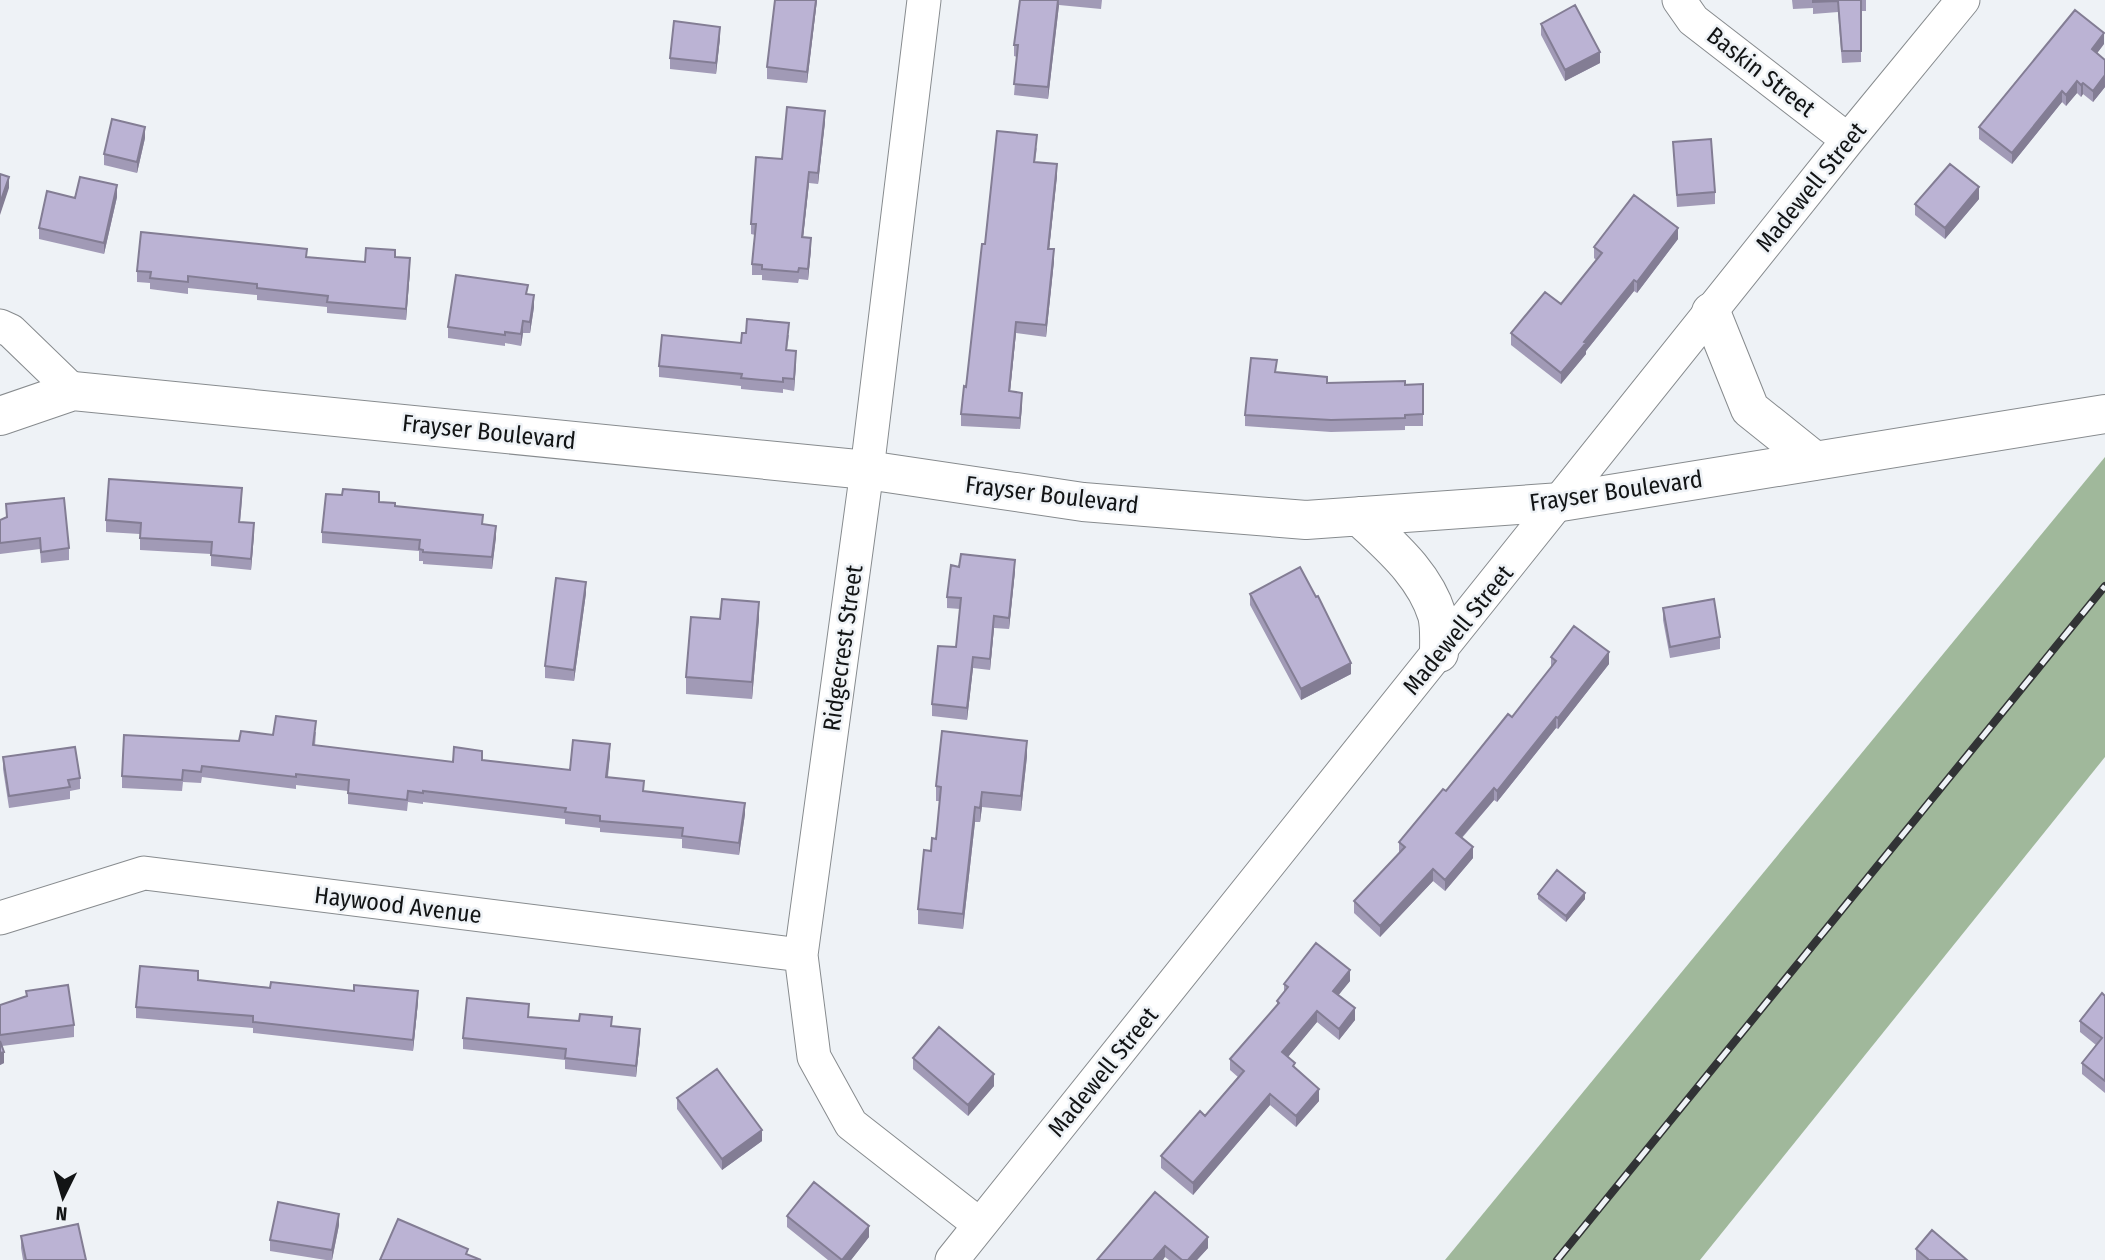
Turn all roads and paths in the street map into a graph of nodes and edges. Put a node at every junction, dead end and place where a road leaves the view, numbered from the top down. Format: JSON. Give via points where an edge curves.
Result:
{"nodes":[{"id":1,"x":923,"y":0,"type":"edge"},
{"id":2,"x":1679,"y":0,"type":"edge"},
{"id":3,"x":1963,"y":0,"type":"edge"},
{"id":4,"x":1848,"y":140,"type":"junction"},
{"id":5,"x":1711,"y":312,"type":"junction"},
{"id":6,"x":0,"y":326,"type":"edge"},
{"id":7,"x":73,"y":391,"type":"junction"},
{"id":8,"x":2105,"y":414,"type":"edge"},
{"id":9,"x":0,"y":416,"type":"edge"},
{"id":10,"x":1815,"y":461,"type":"junction"},
{"id":11,"x":867,"y":470,"type":"junction"},
{"id":12,"x":1560,"y":502,"type":"junction"},
{"id":13,"x":1359,"y":516,"type":"junction"},
{"id":14,"x":1439,"y":653,"type":"junction"},
{"id":15,"x":0,"y":918,"type":"edge"},
{"id":16,"x":801,"y":955,"type":"junction"},
{"id":17,"x":980,"y":1225,"type":"junction"},
{"id":18,"x":952,"y":1260,"type":"edge"}],
"edges":[{"from":1,"to":11,"type":"street","name":"Ridgecrest Street"},
{"from":2,"to":4,"type":"street","name":"Baskin Street","via":[[1693,20]]},
{"from":3,"to":4,"type":"street","name":"Madewell Street"},
{"from":4,"to":5,"type":"street","name":"Madewell Street"},
{"from":5,"to":10,"type":"main road","via":[[1750,408]]},
{"from":5,"to":12,"type":"street","name":"Madewell Street"},
{"from":6,"to":7,"type":"street"},
{"from":7,"to":9,"type":"main road","name":"Frayser Boulevard"},
{"from":7,"to":11,"type":"main road","name":"Frayser Boulevard"},
{"from":8,"to":10,"type":"main road","name":"Frayser Boulevard"},
{"from":10,"to":12,"type":"main road","name":"Frayser Boulevard"},
{"from":11,"to":13,"type":"main road","name":"Frayser Boulevard","via":[[1083,502],[1306,520]]},
{"from":11,"to":16,"type":"street","name":"Ridgecrest Street"},
{"from":12,"to":13,"type":"main road","name":"Frayser Boulevard"},
{"from":12,"to":14,"type":"street","name":"Madewell Street"},
{"from":13,"to":14,"type":"main road","via":[[1411,567],[1427,590],[1438,617]]},
{"from":14,"to":17,"type":"street","name":"Madewell Street"},
{"from":15,"to":16,"type":"street","name":"Haywood Avenue","via":[[144,873]]},
{"from":16,"to":17,"type":"street","name":"Ridgecrest Street","via":[[814,1057],[851,1124]]},
{"from":17,"to":18,"type":"street","name":"Madewell Street"}]}
